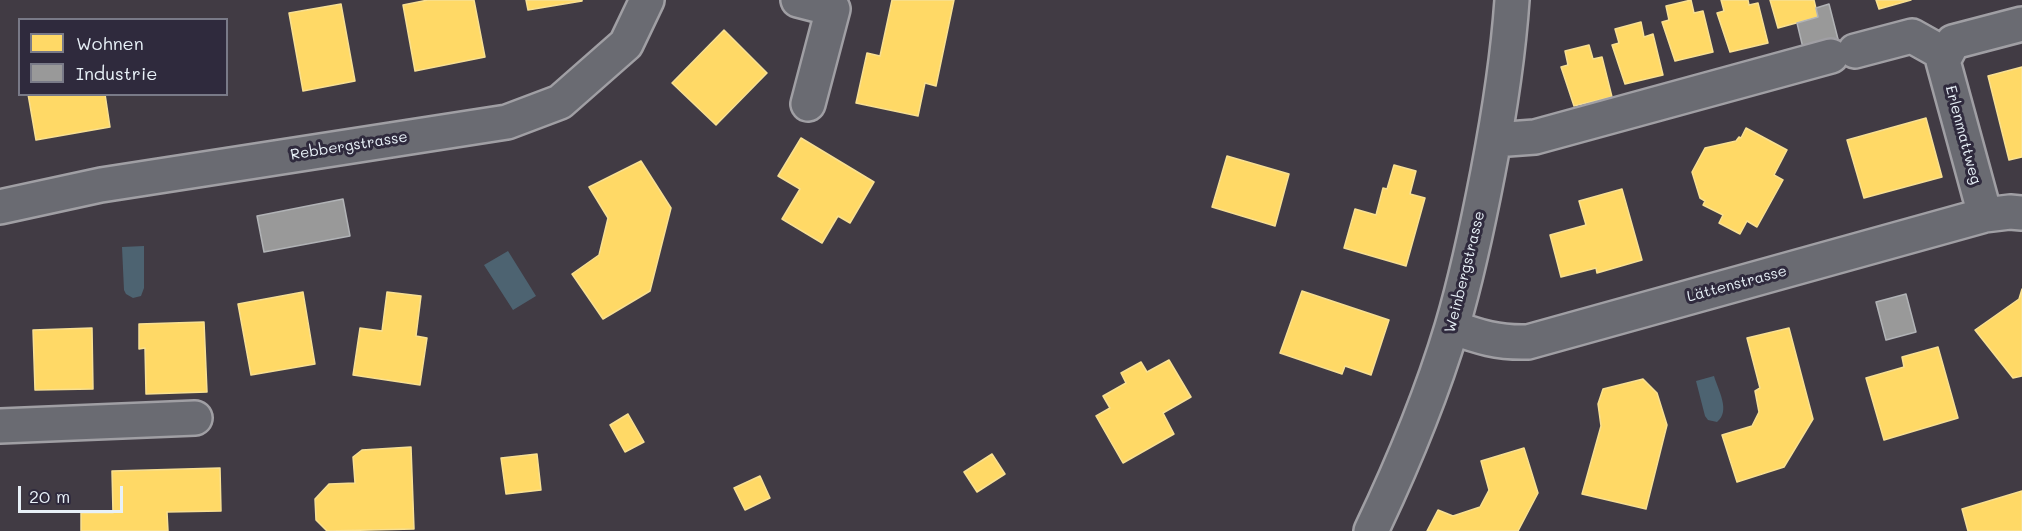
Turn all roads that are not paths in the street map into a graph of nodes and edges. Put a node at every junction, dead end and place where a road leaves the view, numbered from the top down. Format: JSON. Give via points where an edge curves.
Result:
{"nodes":[{"id":1,"x":647,"y":0,"type":"edge"},
{"id":2,"x":798,"y":0,"type":"edge"},
{"id":3,"x":1512,"y":0,"type":"edge"},
{"id":4,"x":834,"y":5,"type":"edge"},
{"id":5,"x":2022,"y":24,"type":"edge"},
{"id":6,"x":1946,"y":55,"type":"junction"},
{"id":7,"x":808,"y":104,"type":"dead end"},
{"id":8,"x":1494,"y":140,"type":"junction"},
{"id":9,"x":0,"y":207,"type":"edge"},
{"id":10,"x":2022,"y":213,"type":"edge"},
{"id":11,"x":1985,"y":215,"type":"junction"},
{"id":12,"x":1452,"y":327,"type":"junction"},
{"id":13,"x":195,"y":418,"type":"dead end"},
{"id":14,"x":0,"y":426,"type":"edge"},
{"id":15,"x":1371,"y":531,"type":"edge"}],
"edges":[{"from":1,"to":9,"type":"street","name":"Rebbergstrasse","via":[[626,44],[560,102],[507,122],[113,183]]},
{"from":2,"to":4,"type":"street"},
{"from":3,"to":8,"type":"street","name":"Weinbergstrasse"},
{"from":4,"to":7,"type":"street"},
{"from":5,"to":6,"type":"street","via":[[1953,42]]},
{"from":6,"to":8,"type":"street","via":[[1912,36],[1535,137]]},
{"from":6,"to":11,"type":"street","name":"Erlenmattweg","via":[[1943,61]]},
{"from":8,"to":12,"type":"street","name":"Weinbergstrasse"},
{"from":10,"to":11,"type":"street","name":"Lättenstrasse"},
{"from":11,"to":12,"type":"street","name":"Lättenstrasse","via":[[1527,342],[1485,339]]},
{"from":12,"to":15,"type":"street","name":"Weinbergstrasse","via":[[1432,387]]},
{"from":13,"to":14,"type":"street"}]}
